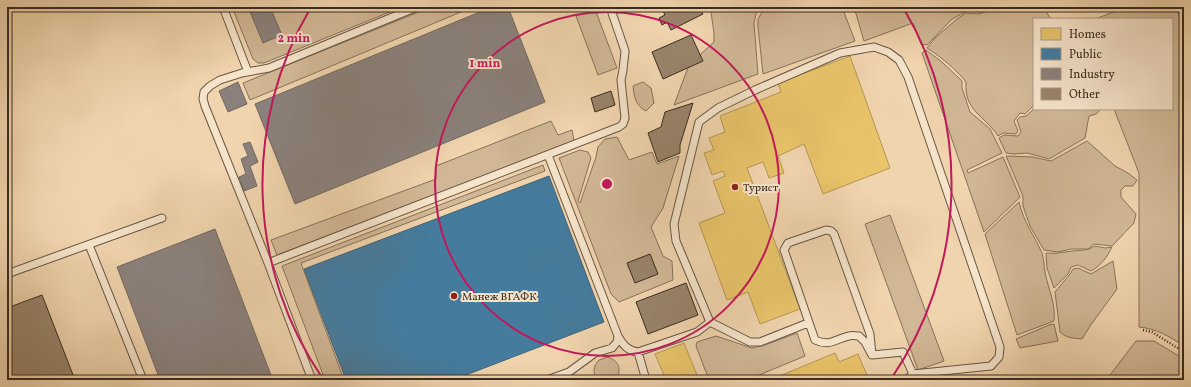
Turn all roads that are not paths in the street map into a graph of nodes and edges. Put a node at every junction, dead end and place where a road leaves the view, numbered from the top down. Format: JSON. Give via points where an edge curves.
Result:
{"nodes":[{"id":1,"x":223,"y":7,"type":"edge"},
{"id":2,"x":417,"y":7,"type":"edge"},
{"id":3,"x":610,"y":7,"type":"edge"},
{"id":4,"x":248,"y":72,"type":"junction"},
{"id":5,"x":548,"y":155,"type":"junction"},
{"id":6,"x":162,"y":218,"type":"dead end"},
{"id":7,"x":89,"y":245,"type":"junction"},
{"id":8,"x":268,"y":264,"type":"junction"},
{"id":9,"x":7,"y":274,"type":"edge"},
{"id":10,"x":710,"y":322,"type":"junction"},
{"id":11,"x":808,"y":323,"type":"junction"},
{"id":12,"x":618,"y":336,"type":"junction"},
{"id":13,"x":638,"y":352,"type":"junction"},
{"id":14,"x":872,"y":355,"type":"junction"},
{"id":15,"x":913,"y":374,"type":"junction"},
{"id":16,"x":143,"y":380,"type":"edge"},
{"id":17,"x":312,"y":380,"type":"edge"},
{"id":18,"x":547,"y":380,"type":"edge"},
{"id":19,"x":646,"y":380,"type":"edge"},
{"id":20,"x":906,"y":380,"type":"edge"}],
"edges":[{"from":1,"to":4,"type":"lane"},
{"from":2,"to":4,"type":"lane","via":[[269,68]]},
{"from":3,"to":5,"type":"lane","via":[[625,51],[621,80],[625,118],[623,124]]},
{"from":4,"to":8,"type":"lane","via":[[220,80],[210,86],[204,92],[203,99]]},
{"from":5,"to":8,"type":"lane"},
{"from":5,"to":12,"type":"lane"},
{"from":6,"to":7,"type":"lane"},
{"from":7,"to":9,"type":"lane"},
{"from":7,"to":16,"type":"lane"},
{"from":8,"to":17,"type":"lane"},
{"from":10,"to":11,"type":"lane","via":[[750,342],[760,342]]},
{"from":10,"to":13,"type":"lane","via":[[697,332]]},
{"from":10,"to":15,"type":"lane","via":[[676,241],[674,224],[699,122],[718,108],[811,65],[840,53],[874,47],[888,52],[899,60],[908,77],[1000,348],[999,358],[991,366]]},
{"from":11,"to":14,"type":"lane","via":[[815,340],[823,344],[849,336],[859,336]]},
{"from":11,"to":14,"type":"lane","via":[[784,250],[788,244],[826,230],[831,231],[870,334]]},
{"from":12,"to":13,"type":"lane","via":[[628,349]]},
{"from":12,"to":18,"type":"lane","via":[[612,348],[595,353],[569,372]]},
{"from":13,"to":19,"type":"lane"},
{"from":14,"to":15,"type":"lane","via":[[903,352]]},
{"from":15,"to":20,"type":"lane"}]}
